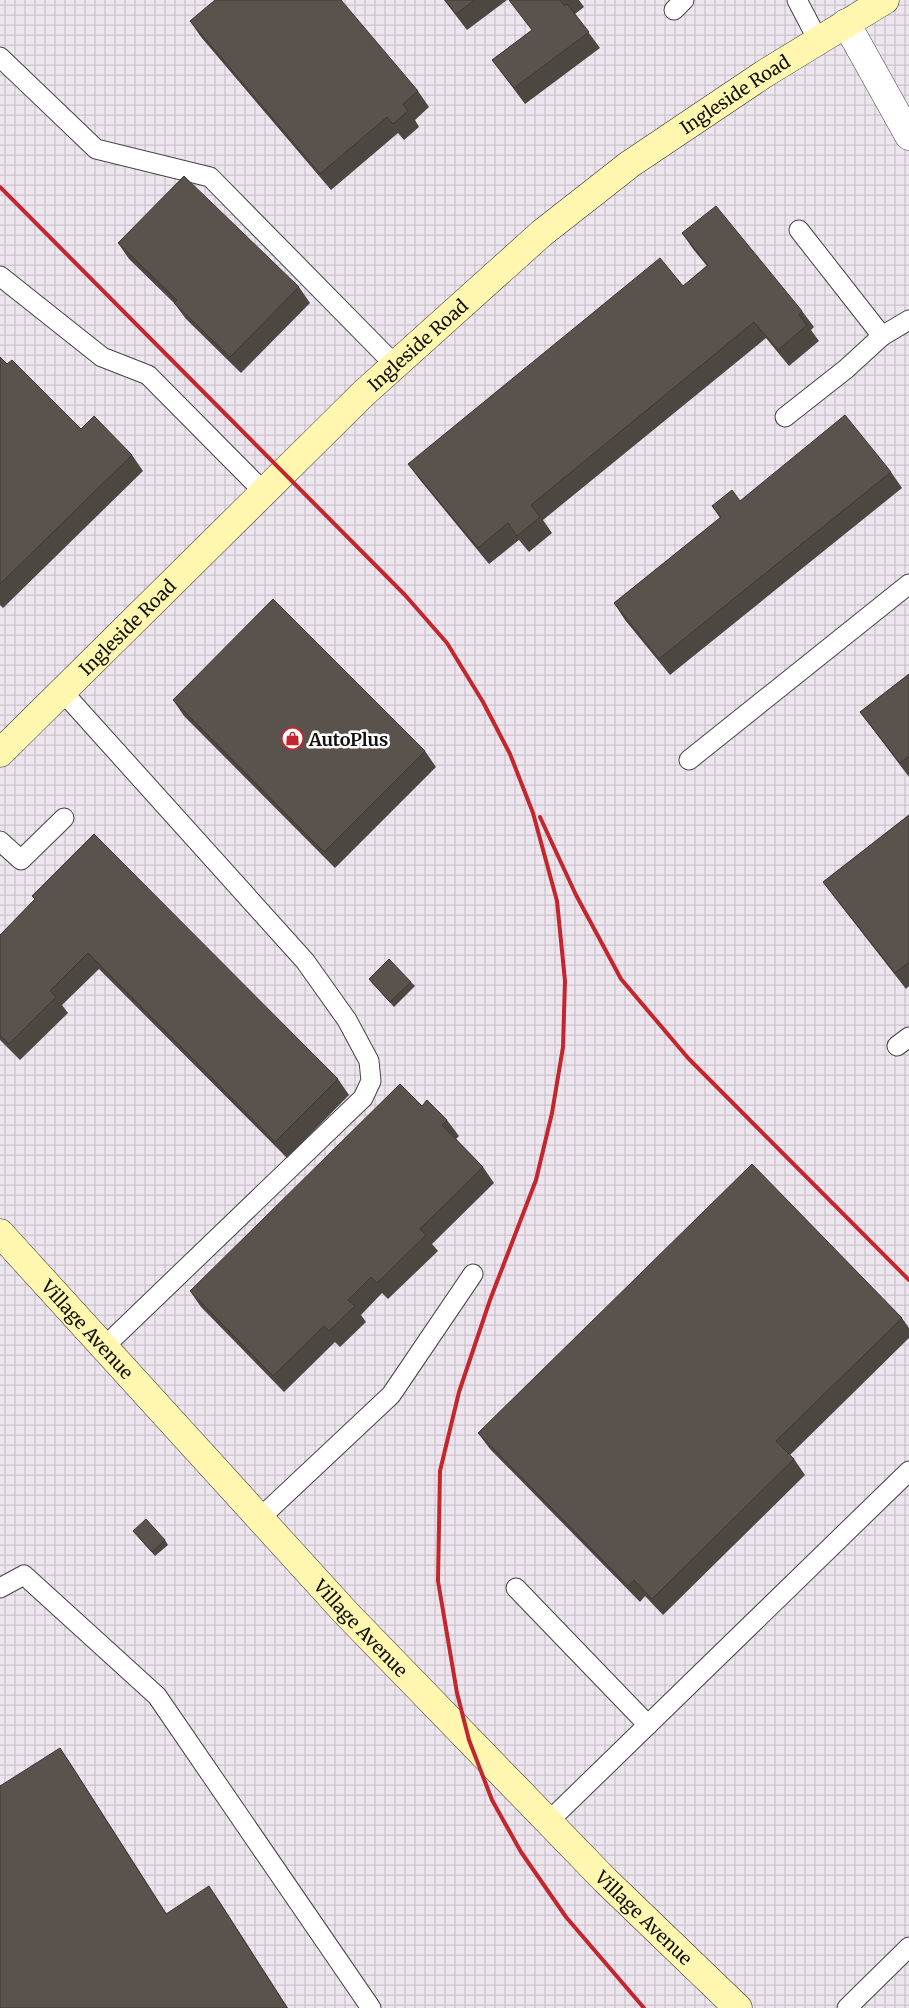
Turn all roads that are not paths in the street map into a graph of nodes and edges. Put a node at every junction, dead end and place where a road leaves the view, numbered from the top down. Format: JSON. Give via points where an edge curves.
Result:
{"nodes":[{"id":1,"x":797,"y":0,"type":"edge"},
{"id":2,"x":880,"y":1,"type":"edge"},
{"id":3,"x":846,"y":23,"type":"junction"},
{"id":4,"x":818,"y":40,"type":"junction"},
{"id":5,"x":0,"y":56,"type":"edge"},
{"id":6,"x":909,"y":136,"type":"edge"},
{"id":7,"x":799,"y":230,"type":"dead end"},
{"id":8,"x":0,"y":276,"type":"edge"},
{"id":9,"x":909,"y":320,"type":"edge"},
{"id":10,"x":882,"y":336,"type":"junction"},
{"id":11,"x":395,"y":365,"type":"junction"},
{"id":12,"x":785,"y":417,"type":"dead end"},
{"id":13,"x":263,"y":491,"type":"junction"},
{"id":14,"x":909,"y":584,"type":"edge"},
{"id":15,"x":62,"y":691,"type":"junction"},
{"id":16,"x":0,"y":753,"type":"edge"},
{"id":17,"x":689,"y":760,"type":"dead end"},
{"id":18,"x":64,"y":818,"type":"dead end"},
{"id":19,"x":0,"y":841,"type":"edge"},
{"id":20,"x":0,"y":1233,"type":"edge"},
{"id":21,"x":473,"y":1274,"type":"dead end"},
{"id":22,"x":104,"y":1347,"type":"junction"},
{"id":23,"x":909,"y":1471,"type":"edge"},
{"id":24,"x":260,"y":1518,"type":"junction"},
{"id":25,"x":0,"y":1588,"type":"edge"},
{"id":26,"x":516,"y":1588,"type":"dead end"},
{"id":27,"x":648,"y":1725,"type":"junction"},
{"id":28,"x":548,"y":1822,"type":"junction"},
{"id":29,"x":909,"y":1947,"type":"edge"},
{"id":30,"x":371,"y":2008,"type":"edge"},
{"id":31,"x":738,"y":2008,"type":"edge"},
{"id":32,"x":847,"y":2008,"type":"edge"}],
"edges":[{"from":1,"to":4,"type":"lane"},
{"from":2,"to":3,"type":"street","name":"Ingleside Road"},
{"from":3,"to":4,"type":"street","name":"Ingleside Road"},
{"from":3,"to":6,"type":"street"},
{"from":4,"to":11,"type":"street","name":"Ingleside Road","via":[[630,164],[542,233]]},
{"from":5,"to":11,"type":"lane","via":[[96,149],[210,177]]},
{"from":7,"to":10,"type":"lane"},
{"from":8,"to":13,"type":"lane","via":[[102,357],[148,375]]},
{"from":9,"to":10,"type":"lane"},
{"from":10,"to":12,"type":"lane"},
{"from":11,"to":13,"type":"street","name":"Ingleside Road"},
{"from":13,"to":15,"type":"street","name":"Ingleside Road"},
{"from":14,"to":17,"type":"lane"},
{"from":15,"to":16,"type":"street","name":"Ingleside Road"},
{"from":15,"to":22,"type":"lane","via":[[305,961],[347,1020],[369,1061],[371,1081],[363,1098]]},
{"from":18,"to":19,"type":"lane","via":[[21,860]]},
{"from":20,"to":22,"type":"street","name":"Village Avenue"},
{"from":21,"to":24,"type":"lane","via":[[391,1395]]},
{"from":22,"to":24,"type":"street","name":"Village Avenue"},
{"from":23,"to":27,"type":"lane"},
{"from":24,"to":28,"type":"street","name":"Village Avenue","via":[[353,1620]]},
{"from":25,"to":30,"type":"lane","via":[[24,1575],[157,1696]]},
{"from":26,"to":27,"type":"lane"},
{"from":27,"to":28,"type":"lane"},
{"from":28,"to":31,"type":"street","name":"Village Avenue"},
{"from":29,"to":32,"type":"lane"}]}
